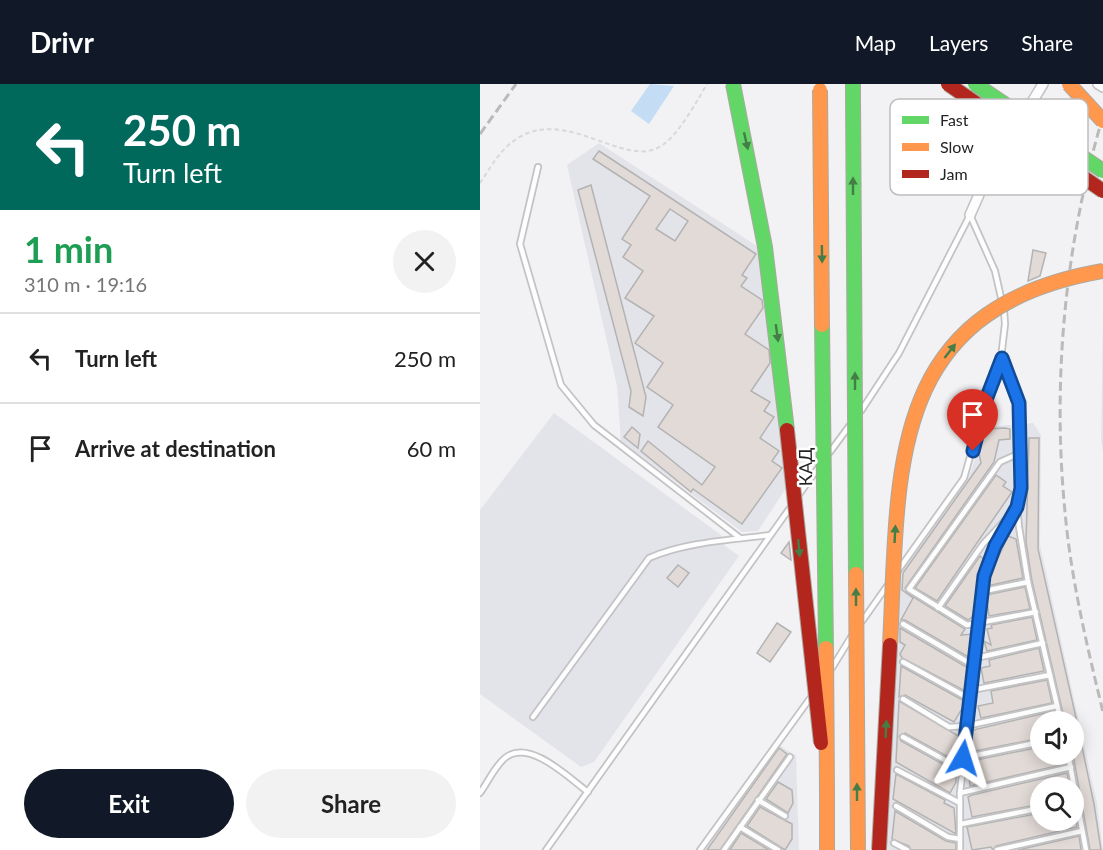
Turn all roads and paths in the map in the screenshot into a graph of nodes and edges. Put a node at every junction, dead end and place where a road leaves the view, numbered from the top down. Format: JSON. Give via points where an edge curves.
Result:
{"nodes":[{"id":1,"x":707,"y":84,"type":"edge"},
{"id":2,"x":733,"y":84,"type":"edge"},
{"id":3,"x":820,"y":84,"type":"edge"},
{"id":4,"x":853,"y":84,"type":"edge"},
{"id":5,"x":948,"y":84,"type":"edge"},
{"id":6,"x":975,"y":84,"type":"edge"},
{"id":7,"x":1042,"y":84,"type":"edge"},
{"id":8,"x":1069,"y":84,"type":"edge"},
{"id":9,"x":1098,"y":84,"type":"edge"},
{"id":10,"x":1103,"y":87,"type":"edge"},
{"id":11,"x":970,"y":99,"type":"edge"},
{"id":12,"x":997,"y":99,"type":"edge"},
{"id":13,"x":1033,"y":99,"type":"edge"},
{"id":14,"x":1082,"y":99,"type":"edge"},
{"id":15,"x":1088,"y":105,"type":"edge"},
{"id":16,"x":1103,"y":122,"type":"edge"},
{"id":17,"x":1088,"y":161,"type":"edge"},
{"id":18,"x":538,"y":167,"type":"dead end"},
{"id":19,"x":1103,"y":171,"type":"edge"},
{"id":20,"x":1088,"y":181,"type":"edge"},
{"id":21,"x":480,"y":183,"type":"edge"},
{"id":22,"x":1103,"y":191,"type":"edge"},
{"id":23,"x":979,"y":195,"type":"edge"},
{"id":24,"x":970,"y":215,"type":"junction"},
{"id":25,"x":1103,"y":271,"type":"edge"},
{"id":26,"x":1002,"y":358,"type":"junction"},
{"id":27,"x":1020,"y":453,"type":"junction"},
{"id":28,"x":1017,"y":507,"type":"junction"},
{"id":29,"x":770,"y":535,"type":"junction"},
{"id":30,"x":740,"y":538,"type":"junction"},
{"id":31,"x":1028,"y":582,"type":"junction"},
{"id":32,"x":984,"y":591,"type":"junction"},
{"id":33,"x":938,"y":608,"type":"junction"},
{"id":34,"x":1036,"y":612,"type":"junction"},
{"id":35,"x":903,"y":624,"type":"dead end"},
{"id":36,"x":980,"y":625,"type":"junction"},
{"id":37,"x":1043,"y":643,"type":"junction"},
{"id":38,"x":976,"y":658,"type":"junction"},
{"id":39,"x":903,"y":662,"type":"dead end"},
{"id":40,"x":976,"y":667,"type":"junction"},
{"id":41,"x":1050,"y":675,"type":"junction"},
{"id":42,"x":972,"y":690,"type":"junction"},
{"id":43,"x":903,"y":699,"type":"dead end"},
{"id":44,"x":970,"y":699,"type":"junction"},
{"id":45,"x":1057,"y":706,"type":"junction"},
{"id":46,"x":1058,"y":711,"type":"edge"},
{"id":47,"x":533,"y":717,"type":"dead end"},
{"id":48,"x":966,"y":726,"type":"junction"},
{"id":49,"x":903,"y":737,"type":"dead end"},
{"id":50,"x":1030,"y":744,"type":"edge"},
{"id":51,"x":790,"y":757,"type":"dead end"},
{"id":52,"x":963,"y":758,"type":"junction"},
{"id":53,"x":963,"y":766,"type":"junction"},
{"id":54,"x":1071,"y":767,"type":"joint"},
{"id":55,"x":897,"y":770,"type":"dead end"},
{"id":56,"x":1072,"y":777,"type":"edge"},
{"id":57,"x":827,"y":790,"type":"junction"},
{"id":58,"x":588,"y":792,"type":"junction"},
{"id":59,"x":480,"y":793,"type":"edge"},
{"id":60,"x":960,"y":793,"type":"junction"},
{"id":61,"x":758,"y":800,"type":"junction"},
{"id":62,"x":960,"y":803,"type":"junction"},
{"id":63,"x":896,"y":806,"type":"dead end"},
{"id":64,"x":1030,"y":810,"type":"edge"},
{"id":65,"x":785,"y":816,"type":"dead end"},
{"id":66,"x":961,"y":824,"type":"junction"},
{"id":67,"x":740,"y":827,"type":"junction"},
{"id":68,"x":1083,"y":831,"type":"joint"},
{"id":69,"x":960,"y":840,"type":"junction"},
{"id":70,"x":894,"y":843,"type":"dead end"},
{"id":71,"x":546,"y":850,"type":"edge"},
{"id":72,"x":700,"y":850,"type":"edge"},
{"id":73,"x":724,"y":850,"type":"edge"},
{"id":74,"x":778,"y":850,"type":"edge"},
{"id":75,"x":827,"y":850,"type":"edge"},
{"id":76,"x":858,"y":850,"type":"edge"},
{"id":77,"x":879,"y":850,"type":"edge"},
{"id":78,"x":906,"y":850,"type":"edge"},
{"id":79,"x":960,"y":850,"type":"edge"},
{"id":80,"x":997,"y":850,"type":"edge"},
{"id":81,"x":1086,"y":850,"type":"edge"}],
"edges":[{"from":1,"to":21,"type":"path","via":[[664,144],[630,152],[597,138],[546,128],[511,142]]},
{"from":2,"to":57,"type":"main road","one_way":true,"bridge":true,"via":[[757,191],[783,381],[808,649]]},
{"from":3,"to":57,"type":"main road","name":"КАД","one_way":true,"bridge":true},
{"from":76,"to":4,"type":"main road","one_way":true,"bridge":true},
{"from":5,"to":11,"type":"main road","bridge":true},
{"from":6,"to":12,"type":"main road","bridge":true},
{"from":7,"to":13,"type":"street"},
{"from":8,"to":14,"type":"main road","bridge":true},
{"from":9,"to":10,"type":"street"},
{"from":15,"to":16,"type":"main road","bridge":true},
{"from":17,"to":19,"type":"main road","bridge":true},
{"from":18,"to":30,"type":"lane","via":[[520,244],[561,385],[594,425]]},
{"from":20,"to":22,"type":"main road","bridge":true},
{"from":23,"to":24,"type":"street"},
{"from":24,"to":26,"type":"lane","via":[[996,271],[1001,293],[1005,324]]},
{"from":24,"to":29,"type":"lane","via":[[876,392]]},
{"from":77,"to":25,"type":"main road","one_way":true,"bridge":true,"via":[[897,507],[905,442],[915,409],[930,378],[952,348],[994,310],[1053,280]]},
{"from":26,"to":27,"type":"lane","via":[[1019,403]]},
{"from":26,"to":72,"type":"lane","via":[[964,478]]},
{"from":27,"to":28,"type":"lane"},
{"from":27,"to":33,"type":"lane","via":[[1000,462],[909,589]]},
{"from":28,"to":31,"type":"lane"},
{"from":28,"to":32,"type":"lane","via":[[990,559]]},
{"from":28,"to":33,"type":"lane","via":[[988,537]]},
{"from":29,"to":30,"type":"lane"},
{"from":29,"to":58,"type":"lane"},
{"from":30,"to":47,"type":"lane","via":[[649,558]]},
{"from":31,"to":32,"type":"lane"},
{"from":31,"to":34,"type":"lane"},
{"from":32,"to":36,"type":"lane"},
{"from":33,"to":36,"type":"lane","via":[[968,625]]},
{"from":34,"to":36,"type":"lane"},
{"from":34,"to":37,"type":"lane"},
{"from":35,"to":40,"type":"lane"},
{"from":36,"to":38,"type":"lane"},
{"from":37,"to":38,"type":"lane"},
{"from":37,"to":41,"type":"lane"},
{"from":38,"to":40,"type":"lane"},
{"from":39,"to":44,"type":"lane"},
{"from":40,"to":42,"type":"lane"},
{"from":41,"to":42,"type":"lane"},
{"from":41,"to":45,"type":"lane"},
{"from":42,"to":44,"type":"lane"},
{"from":43,"to":48,"type":"lane","via":[[949,727]]},
{"from":44,"to":48,"type":"lane"},
{"from":45,"to":46,"type":"lane"},
{"from":45,"to":48,"type":"lane"},
{"from":48,"to":52,"type":"lane"},
{"from":49,"to":53,"type":"lane"},
{"from":50,"to":52,"type":"lane"},
{"from":51,"to":61,"type":"lane"},
{"from":52,"to":53,"type":"lane"},
{"from":53,"to":60,"type":"lane"},
{"from":54,"to":56,"type":"lane"},
{"from":54,"to":60,"type":"lane"},
{"from":55,"to":62,"type":"lane"},
{"from":57,"to":75,"type":"main road","name":"КАД"},
{"from":58,"to":59,"type":"lane","via":[[539,756],[521,752],[506,757]]},
{"from":58,"to":71,"type":"lane"},
{"from":60,"to":62,"type":"lane"},
{"from":61,"to":65,"type":"lane"},
{"from":61,"to":67,"type":"lane"},
{"from":62,"to":66,"type":"lane"},
{"from":63,"to":69,"type":"lane"},
{"from":64,"to":66,"type":"lane"},
{"from":66,"to":69,"type":"lane"},
{"from":67,"to":73,"type":"lane"},
{"from":67,"to":74,"type":"lane"},
{"from":68,"to":80,"type":"lane"},
{"from":68,"to":81,"type":"lane"},
{"from":69,"to":79,"type":"lane"},
{"from":70,"to":78,"type":"lane"}]}
